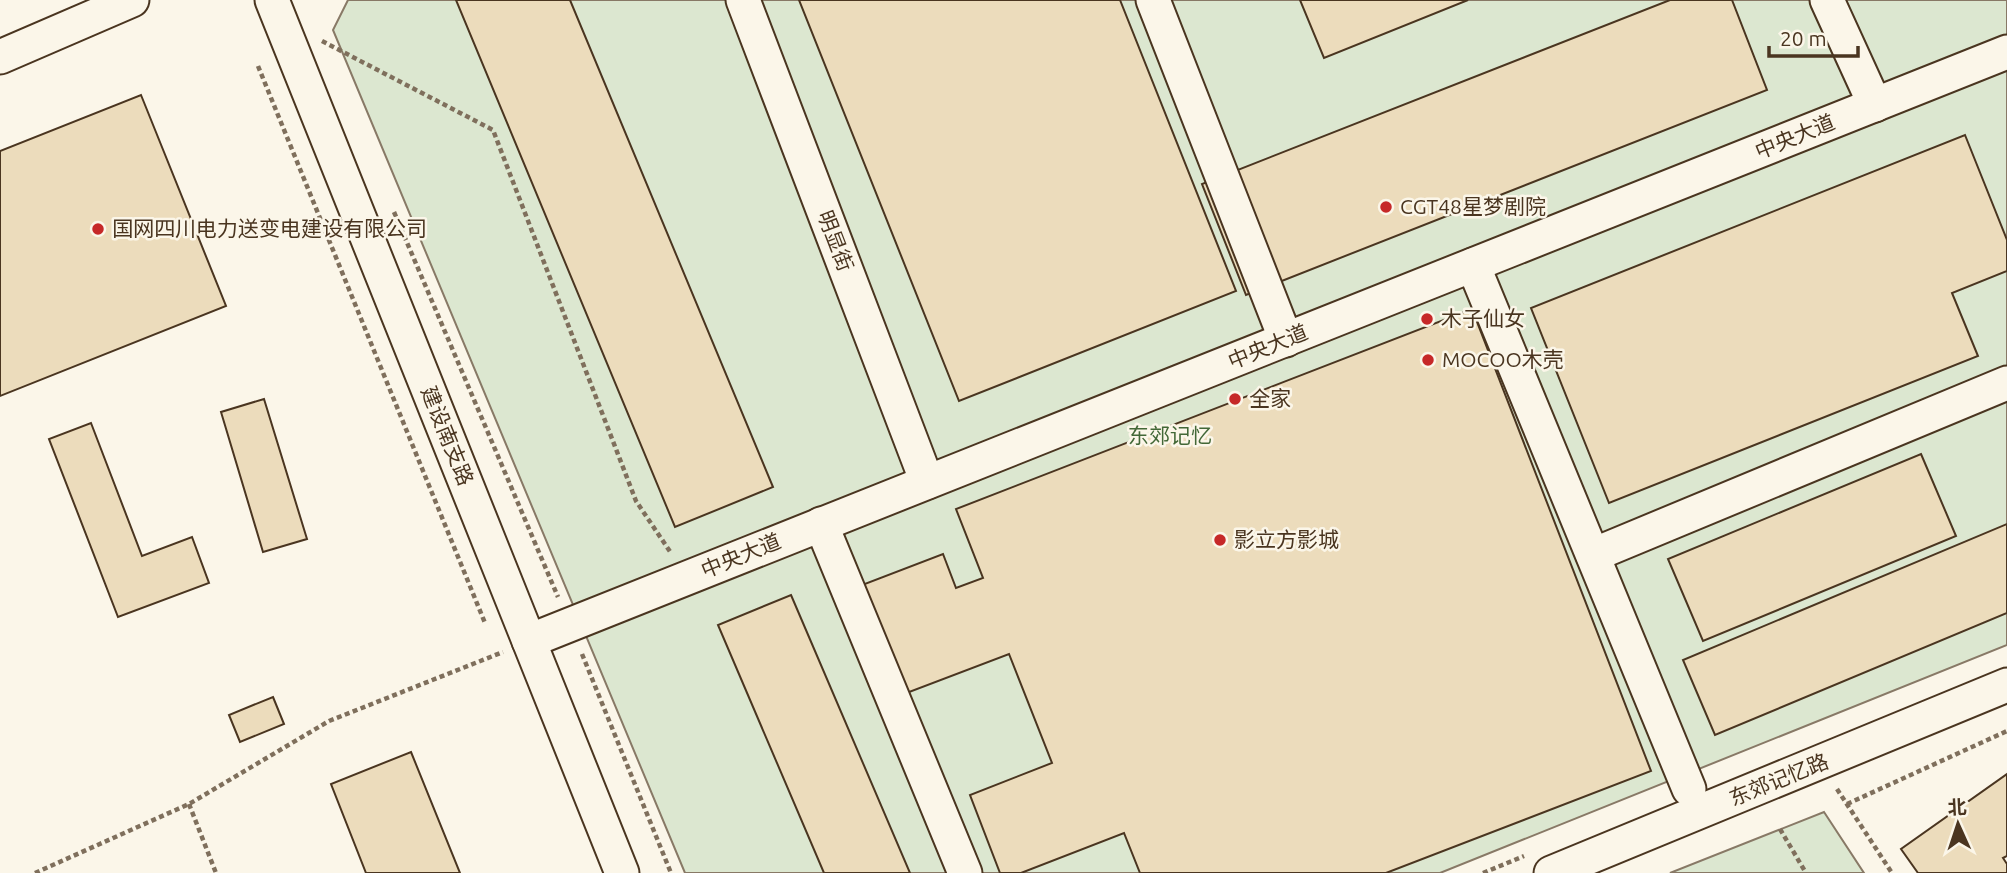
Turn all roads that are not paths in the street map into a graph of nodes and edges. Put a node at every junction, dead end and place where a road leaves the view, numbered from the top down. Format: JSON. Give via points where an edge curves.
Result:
{"nodes":[{"id":1,"x":132,"y":0,"type":"edge"},
{"id":2,"x":272,"y":0,"type":"edge"},
{"id":3,"x":743,"y":0,"type":"edge"},
{"id":4,"x":1153,"y":0,"type":"edge"},
{"id":5,"x":1827,"y":0,"type":"edge"},
{"id":6,"x":2007,"y":52,"type":"edge"},
{"id":7,"x":0,"y":57,"type":"edge"},
{"id":8,"x":1875,"y":105,"type":"junction"},
{"id":9,"x":1473,"y":265,"type":"junction"},
{"id":10,"x":1286,"y":340,"type":"junction"},
{"id":11,"x":2007,"y":383,"type":"edge"},
{"id":12,"x":927,"y":482,"type":"junction"},
{"id":13,"x":821,"y":524,"type":"junction"},
{"id":14,"x":1593,"y":555,"type":"junction"},
{"id":15,"x":529,"y":640,"type":"junction"},
{"id":16,"x":2007,"y":685,"type":"edge"},
{"id":17,"x":1689,"y":789,"type":"dead end"},
{"id":18,"x":622,"y":873,"type":"edge"},
{"id":19,"x":965,"y":873,"type":"edge"},
{"id":20,"x":1551,"y":873,"type":"edge"}],
"edges":[{"from":1,"to":7,"type":"street"},
{"from":2,"to":15,"type":"street","name":"建设南支路"},
{"from":3,"to":12,"type":"street","name":"明显街"},
{"from":4,"to":10,"type":"street"},
{"from":5,"to":8,"type":"street"},
{"from":6,"to":8,"type":"street","name":"中央大道"},
{"from":8,"to":9,"type":"street","name":"中央大道"},
{"from":9,"to":10,"type":"street","name":"中央大道"},
{"from":9,"to":14,"type":"street"},
{"from":10,"to":12,"type":"street","name":"中央大道"},
{"from":11,"to":14,"type":"street"},
{"from":12,"to":13,"type":"street","name":"中央大道"},
{"from":13,"to":15,"type":"street","name":"中央大道"},
{"from":13,"to":19,"type":"street"},
{"from":14,"to":17,"type":"street"},
{"from":15,"to":18,"type":"street","name":"建设南支路"},
{"from":16,"to":20,"type":"street","name":"东郊记忆路"}]}
